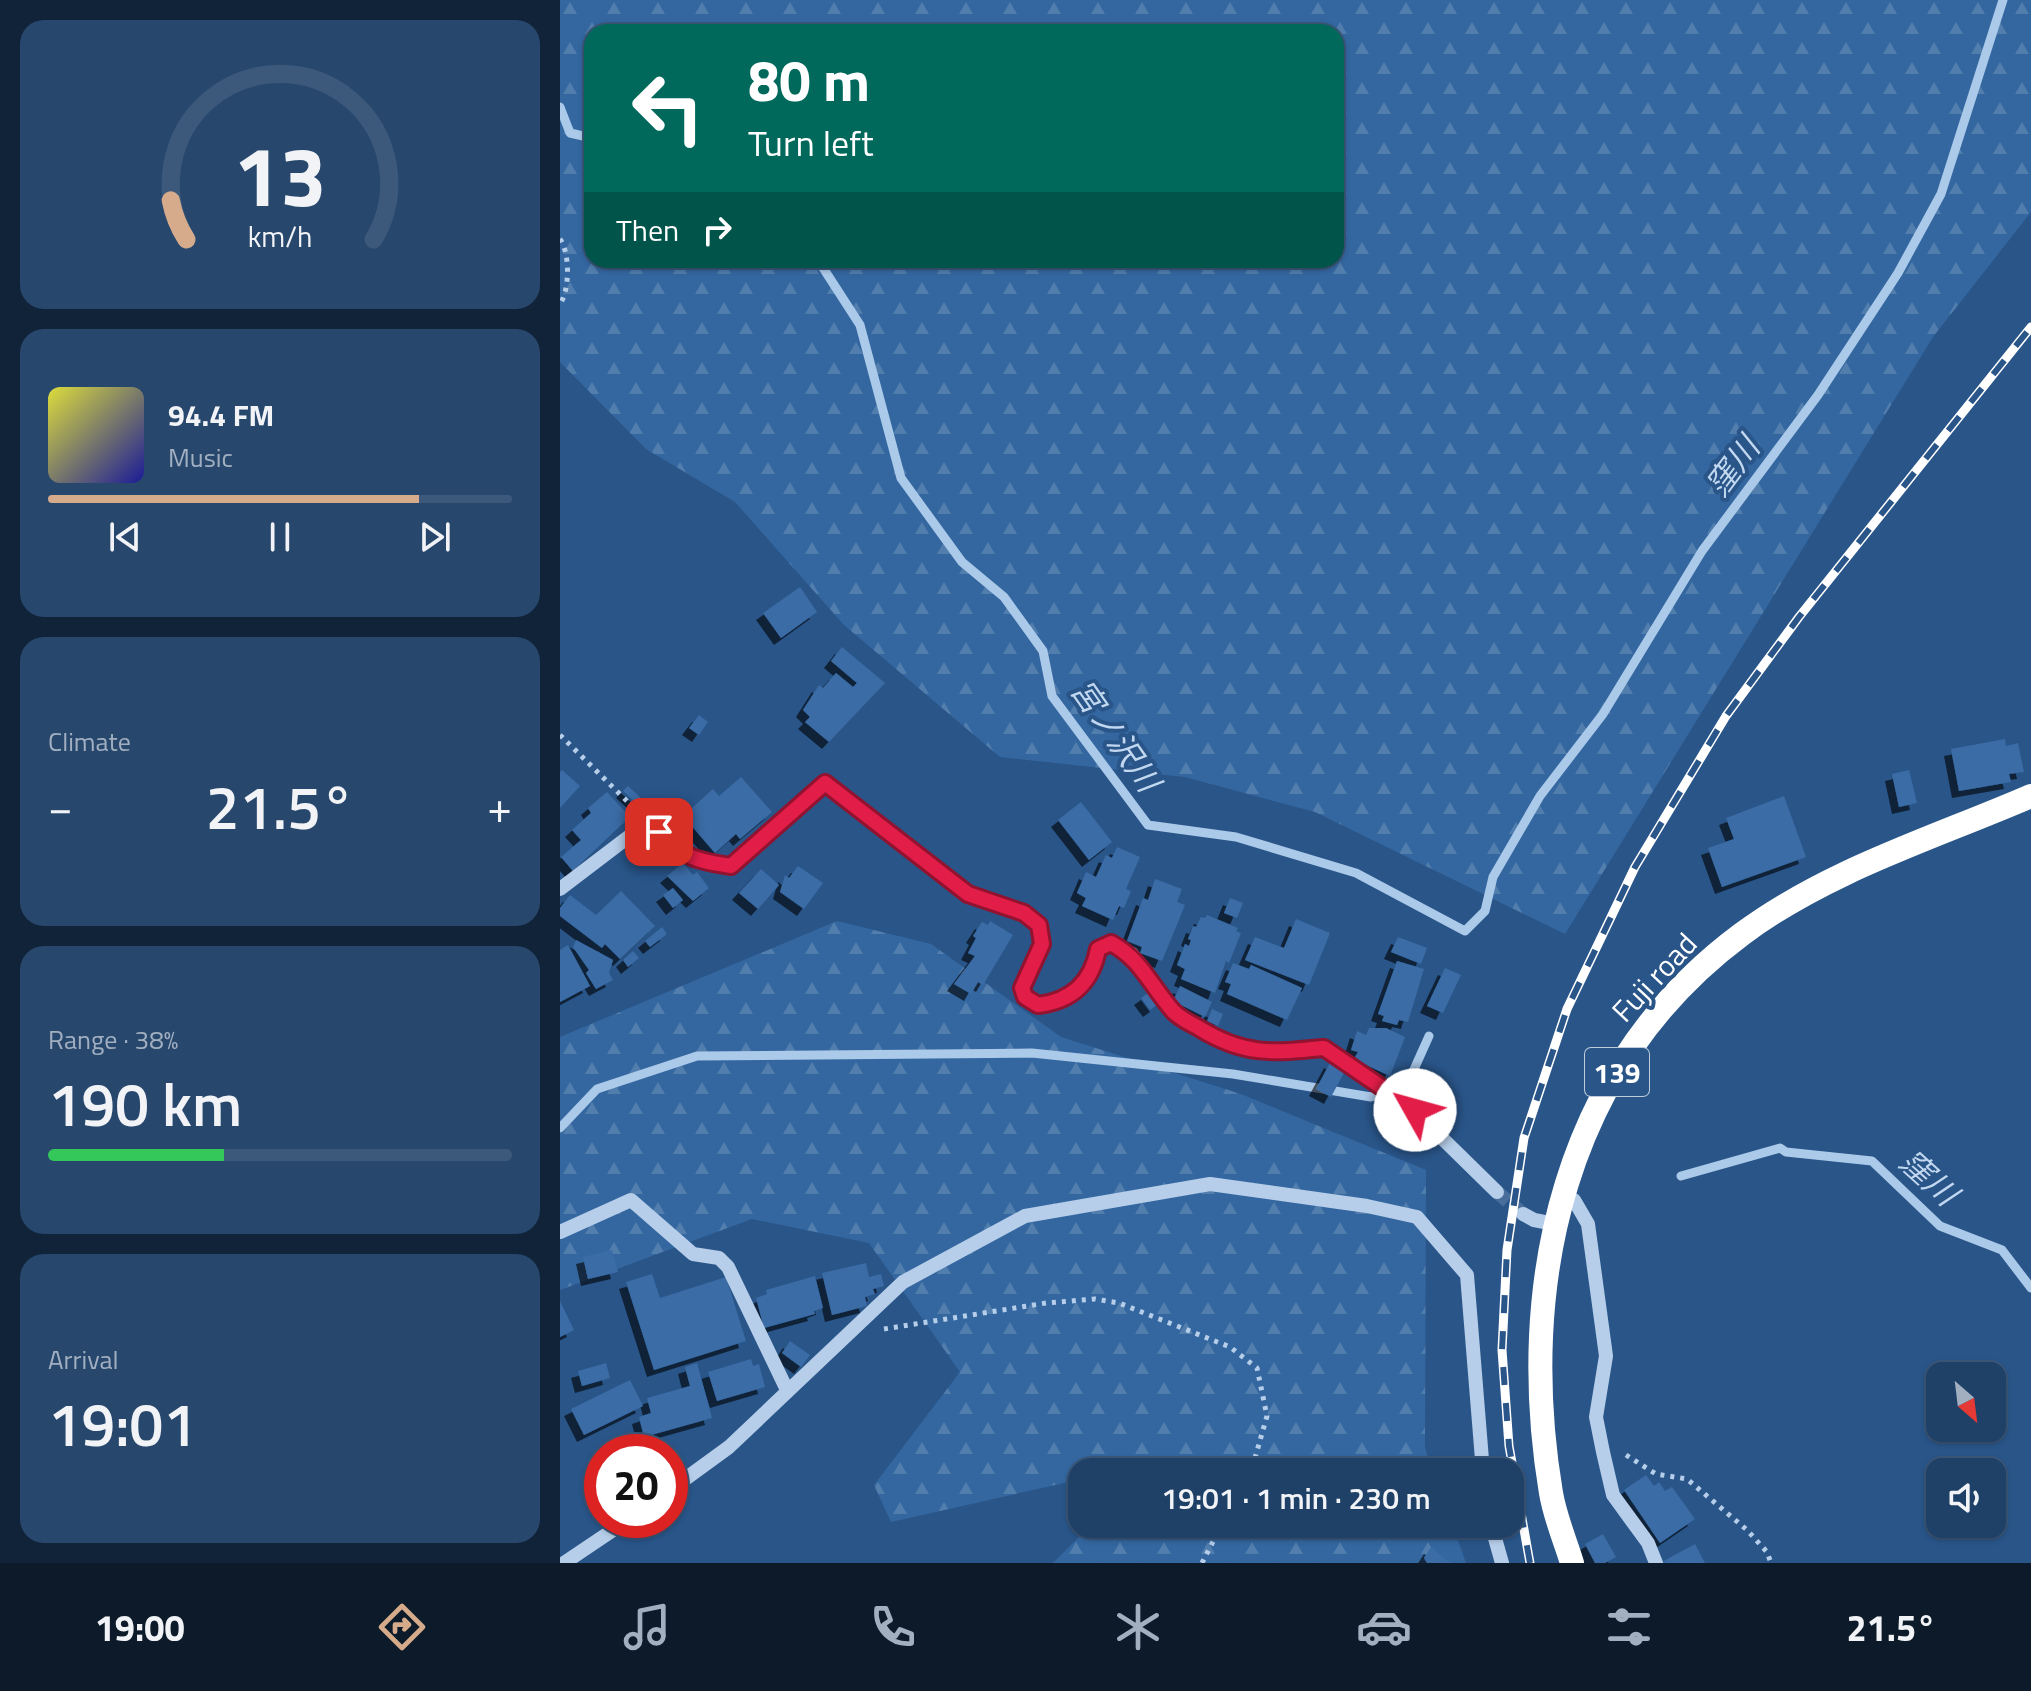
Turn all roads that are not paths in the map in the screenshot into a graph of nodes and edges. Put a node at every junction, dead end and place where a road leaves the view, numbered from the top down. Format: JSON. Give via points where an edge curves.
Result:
{"nodes":[{"id":1,"x":2031,"y":796,"type":"edge"},
{"id":2,"x":560,"y":889,"type":"edge"},
{"id":3,"x":1497,"y":1192,"type":"tunnel mouth"},
{"id":4,"x":1562,"y":1197,"type":"junction"},
{"id":5,"x":1523,"y":1214,"type":"tunnel mouth"},
{"id":6,"x":1555,"y":1224,"type":"junction"},
{"id":7,"x":560,"y":1232,"type":"edge"},
{"id":8,"x":787,"y":1390,"type":"junction"},
{"id":9,"x":1482,"y":1458,"type":"edge"},
{"id":10,"x":688,"y":1477,"type":"edge"},
{"id":11,"x":601,"y":1538,"type":"edge"},
{"id":12,"x":1495,"y":1538,"type":"edge"},
{"id":13,"x":564,"y":1563,"type":"edge"},
{"id":14,"x":1502,"y":1563,"type":"edge"},
{"id":15,"x":1572,"y":1563,"type":"edge"},
{"id":16,"x":1656,"y":1563,"type":"edge"}],
"edges":[{"from":1,"to":4,"type":"highway","name":"Fuji road","number":"139","via":[[1804,894],[1742,934],[1685,983],[1637,1037],[1578,1147]]},
{"from":2,"to":3,"type":"street","via":[[648,822],[698,862],[731,866],[825,783],[968,894],[1024,913],[1039,925],[1042,944],[1022,988],[1038,1005],[1080,989],[1095,968],[1098,949],[1111,943],[1132,954],[1175,1014],[1216,1039],[1243,1050],[1275,1053],[1324,1048],[1349,1063],[1398,1095]]},
{"from":4,"to":6,"type":"highway","name":"Fuji road","number":"139"},
{"from":4,"to":16,"type":"street","via":[[1574,1200],[1588,1224],[1606,1356],[1596,1417],[1613,1495]]},
{"from":5,"to":6,"type":"street"},
{"from":6,"to":15,"type":"highway","name":"Fuji road","number":"139","via":[[1542,1296],[1540,1349],[1551,1496]]},
{"from":7,"to":8,"type":"street","via":[[631,1200],[693,1254],[719,1258]]},
{"from":8,"to":9,"type":"street","via":[[903,1282],[1025,1216],[1210,1184],[1417,1217],[1467,1275]]},
{"from":8,"to":10,"type":"street","via":[[729,1447]]},
{"from":11,"to":13,"type":"street"},
{"from":12,"to":14,"type":"street"}]}
